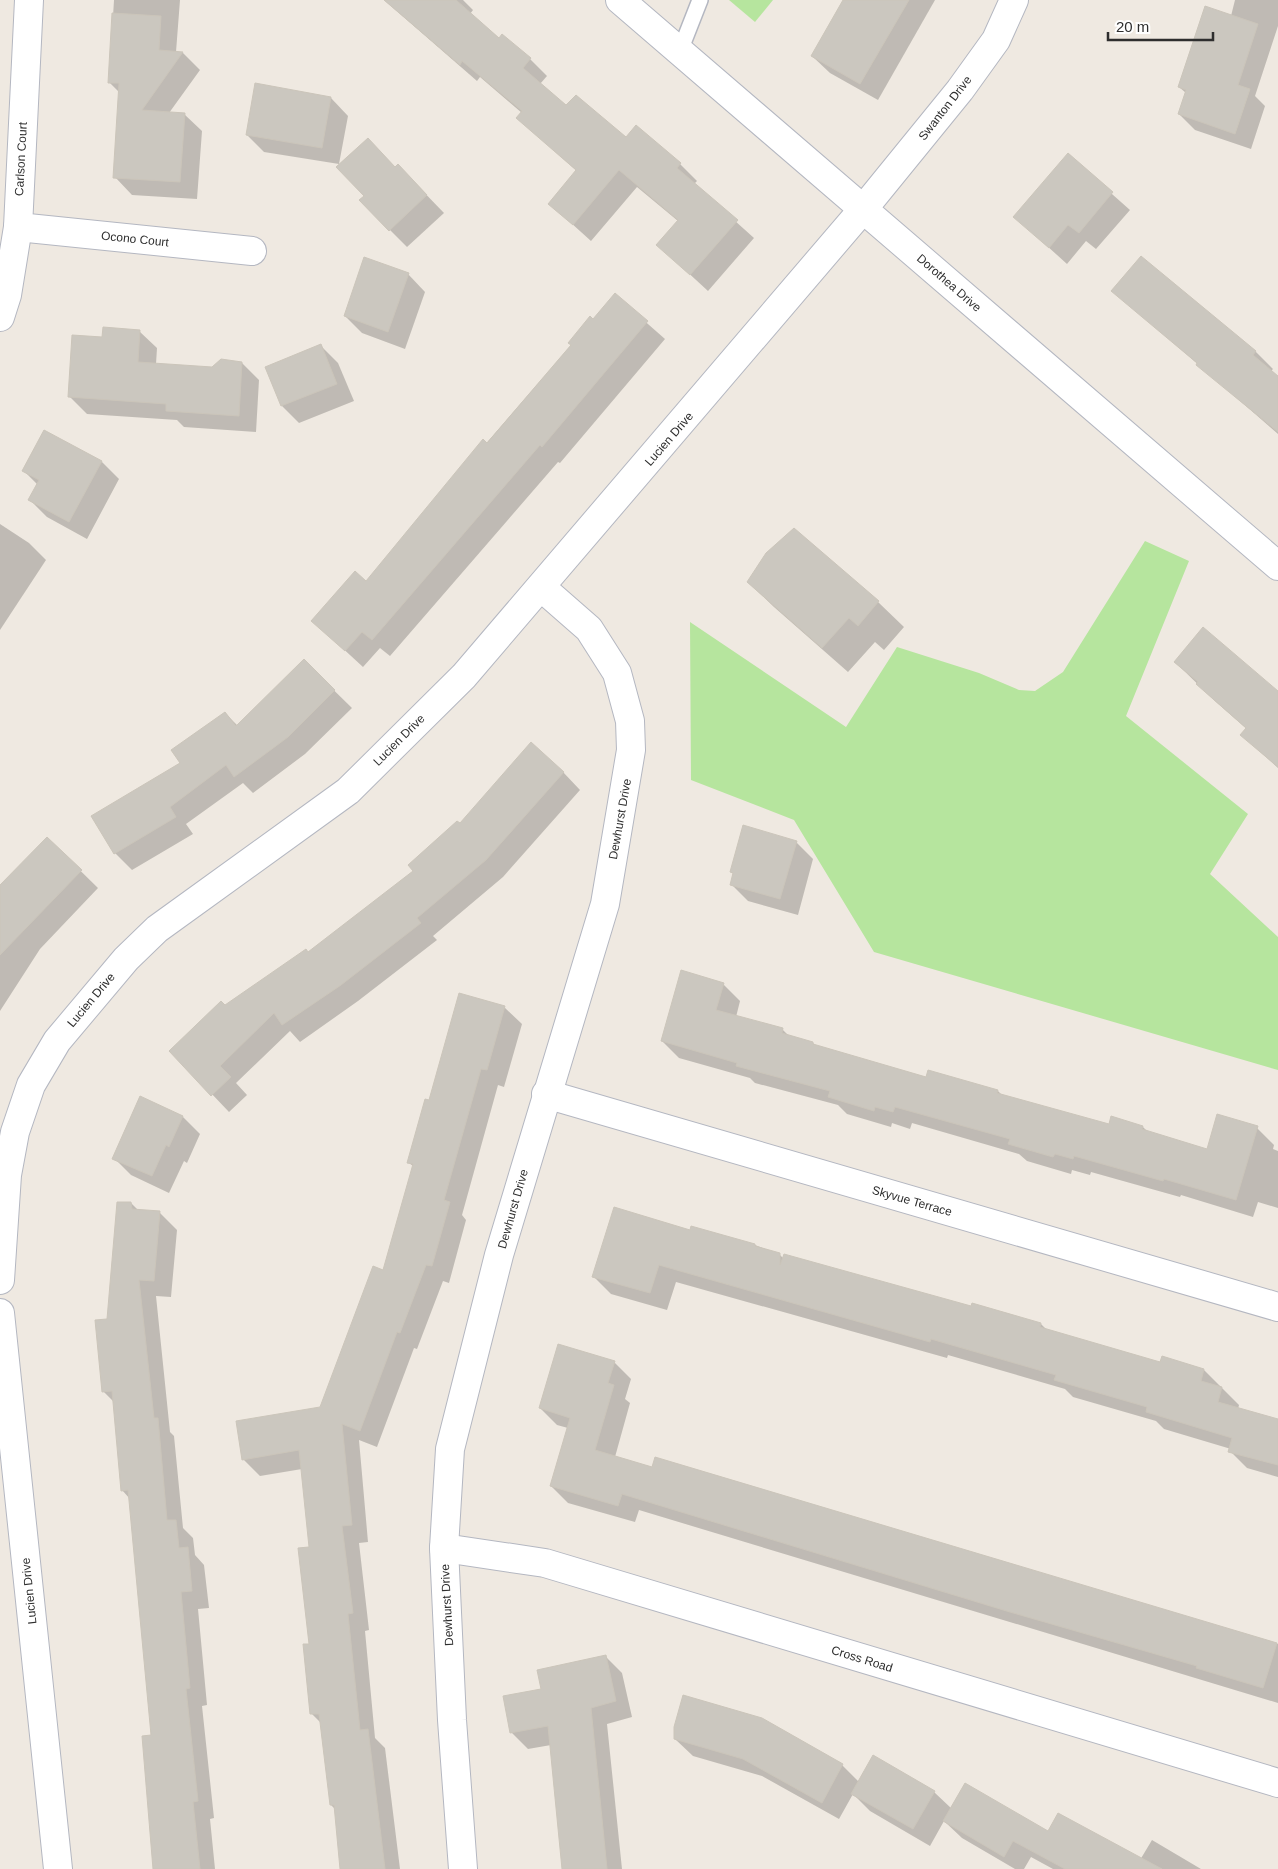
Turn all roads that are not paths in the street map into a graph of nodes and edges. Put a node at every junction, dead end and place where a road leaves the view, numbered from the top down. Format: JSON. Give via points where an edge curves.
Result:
{"nodes":[{"id":1,"x":29,"y":0,"type":"edge"},
{"id":2,"x":620,"y":0,"type":"edge"},
{"id":3,"x":700,"y":0,"type":"edge"},
{"id":4,"x":1014,"y":0,"type":"edge"},
{"id":5,"x":680,"y":52,"type":"junction"},
{"id":6,"x":864,"y":208,"type":"junction"},
{"id":7,"x":18,"y":227,"type":"junction"},
{"id":8,"x":252,"y":251,"type":"dead end"},
{"id":9,"x":0,"y":317,"type":"edge"},
{"id":10,"x":1278,"y":566,"type":"edge"},
{"id":11,"x":541,"y":587,"type":"junction"},
{"id":12,"x":546,"y":1094,"type":"junction"},
{"id":13,"x":0,"y":1280,"type":"edge"},
{"id":14,"x":1278,"y":1307,"type":"edge"},
{"id":15,"x":0,"y":1313,"type":"edge"},
{"id":16,"x":444,"y":1548,"type":"junction"},
{"id":17,"x":1278,"y":1782,"type":"edge"},
{"id":18,"x":58,"y":1869,"type":"edge"},
{"id":19,"x":463,"y":1869,"type":"edge"}],
"edges":[{"from":1,"to":7,"type":"street","name":"Carlson Court"},
{"from":2,"to":5,"type":"street","name":"Dorothea Drive"},
{"from":3,"to":5,"type":"lane"},
{"from":4,"to":6,"type":"street","name":"Swanton Drive","via":[[996,40],[960,90]]},
{"from":5,"to":6,"type":"street","name":"Dorothea Drive"},
{"from":6,"to":10,"type":"street","name":"Dorothea Drive"},
{"from":6,"to":11,"type":"street","name":"Lucien Drive"},
{"from":7,"to":8,"type":"street","name":"Ocono Court"},
{"from":7,"to":9,"type":"street","name":"Carlson Court","via":[[7,295]]},
{"from":11,"to":12,"type":"street","name":"Dewhurst Drive","via":[[588,629],[610,660],[621,685],[631,737],[628,774],[605,904]]},
{"from":11,"to":13,"type":"street","name":"Lucien Drive","via":[[464,676],[348,791],[157,929],[126,959],[57,1040],[31,1085],[16,1132],[6,1175]]},
{"from":12,"to":14,"type":"street","name":"Skyvue Terrace"},
{"from":12,"to":16,"type":"street","name":"Dewhurst Drive","via":[[497,1265],[450,1449]]},
{"from":15,"to":18,"type":"street","name":"Lucien Drive"},
{"from":16,"to":17,"type":"street","name":"Cross Road","via":[[545,1563]]},
{"from":16,"to":19,"type":"street","name":"Dewhurst Drive"}]}
